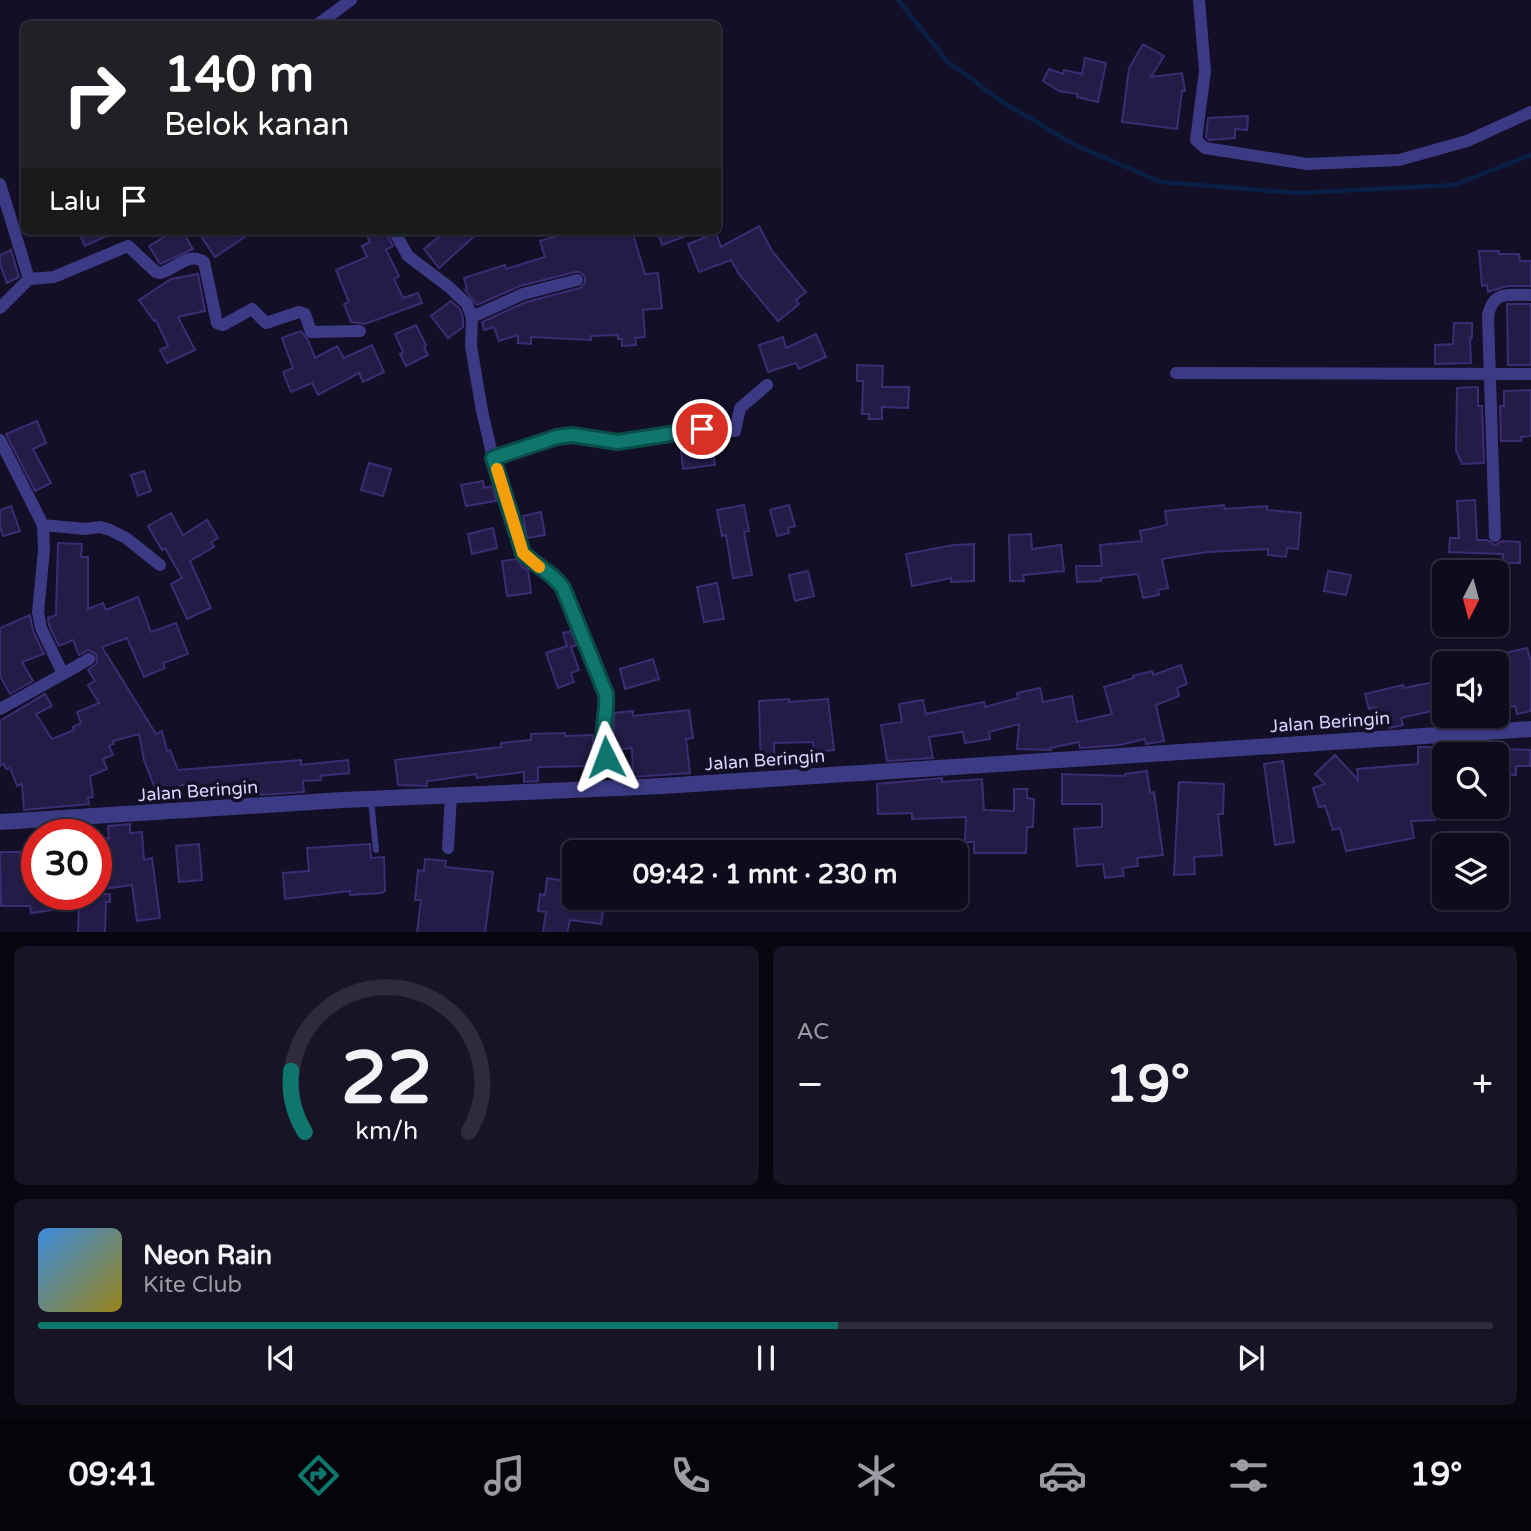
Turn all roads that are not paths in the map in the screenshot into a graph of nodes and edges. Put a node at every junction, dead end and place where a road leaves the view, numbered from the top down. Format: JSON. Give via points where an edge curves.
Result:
{"nodes":[{"id":1,"x":351,"y":0,"type":"edge"},
{"id":2,"x":1199,"y":0,"type":"edge"},
{"id":3,"x":322,"y":21,"type":"edge"},
{"id":4,"x":1531,"y":112,"type":"edge"},
{"id":5,"x":0,"y":184,"type":"edge"},
{"id":6,"x":396,"y":235,"type":"edge"},
{"id":7,"x":29,"y":279,"type":"junction"},
{"id":8,"x":577,"y":280,"type":"dead end"},
{"id":9,"x":1531,"y":295,"type":"edge"},
{"id":10,"x":0,"y":308,"type":"edge"},
{"id":11,"x":472,"y":317,"type":"junction"},
{"id":12,"x":360,"y":331,"type":"dead end"},
{"id":13,"x":1176,"y":373,"type":"dead end"},
{"id":14,"x":1531,"y":374,"type":"edge"},
{"id":15,"x":1490,"y":375,"type":"junction"},
{"id":16,"x":767,"y":386,"type":"dead end"},
{"id":17,"x":0,"y":440,"type":"edge"},
{"id":18,"x":493,"y":458,"type":"junction"},
{"id":19,"x":43,"y":526,"type":"junction"},
{"id":20,"x":1495,"y":536,"type":"dead end"},
{"id":21,"x":160,"y":565,"type":"dead end"},
{"id":22,"x":89,"y":659,"type":"dead end"},
{"id":23,"x":62,"y":674,"type":"junction"},
{"id":24,"x":0,"y":709,"type":"edge"},
{"id":25,"x":1531,"y":729,"type":"edge"},
{"id":26,"x":628,"y":787,"type":"junction"},
{"id":27,"x":451,"y":796,"type":"junction"},
{"id":28,"x":371,"y":799,"type":"junction"},
{"id":29,"x":0,"y":822,"type":"edge"},
{"id":30,"x":447,"y":848,"type":"dead end"},
{"id":31,"x":376,"y":850,"type":"dead end"}],
"edges":[{"from":1,"to":3,"type":"street"},
{"from":2,"to":4,"type":"street","via":[[1205,71],[1196,140],[1205,148],[1307,164],[1399,160],[1467,141]]},
{"from":5,"to":7,"type":"street"},
{"from":6,"to":11,"type":"street","via":[[408,256],[459,296]]},
{"from":7,"to":10,"type":"street"},
{"from":7,"to":12,"type":"street","via":[[54,277],[128,246],[156,272],[191,258],[204,262],[220,325],[252,309],[266,323],[299,312],[305,314],[311,332]]},
{"from":8,"to":11,"type":"street","via":[[523,294]]},
{"from":9,"to":15,"type":"street","via":[[1502,296],[1490,303]]},
{"from":11,"to":18,"type":"street","via":[[471,346]]},
{"from":13,"to":15,"type":"street"},
{"from":14,"to":15,"type":"street"},
{"from":15,"to":20,"type":"street"},
{"from":16,"to":18,"type":"street","via":[[740,408],[737,428],[731,432],[702,429],[618,442],[572,435]]},
{"from":17,"to":19,"type":"street"},
{"from":18,"to":26,"type":"street","via":[[523,553],[563,588],[606,694],[606,757]]},
{"from":19,"to":21,"type":"street","via":[[110,530]]},
{"from":19,"to":23,"type":"street","via":[[38,612]]},
{"from":22,"to":23,"type":"street"},
{"from":23,"to":24,"type":"street"},
{"from":25,"to":26,"type":"street","name":"Jalan Beringin"},
{"from":26,"to":27,"type":"street","name":"Jalan Beringin"},
{"from":27,"to":28,"type":"street","name":"Jalan Beringin"},
{"from":27,"to":30,"type":"street"},
{"from":28,"to":29,"type":"street","name":"Jalan Beringin"},
{"from":28,"to":31,"type":"lane"}]}
